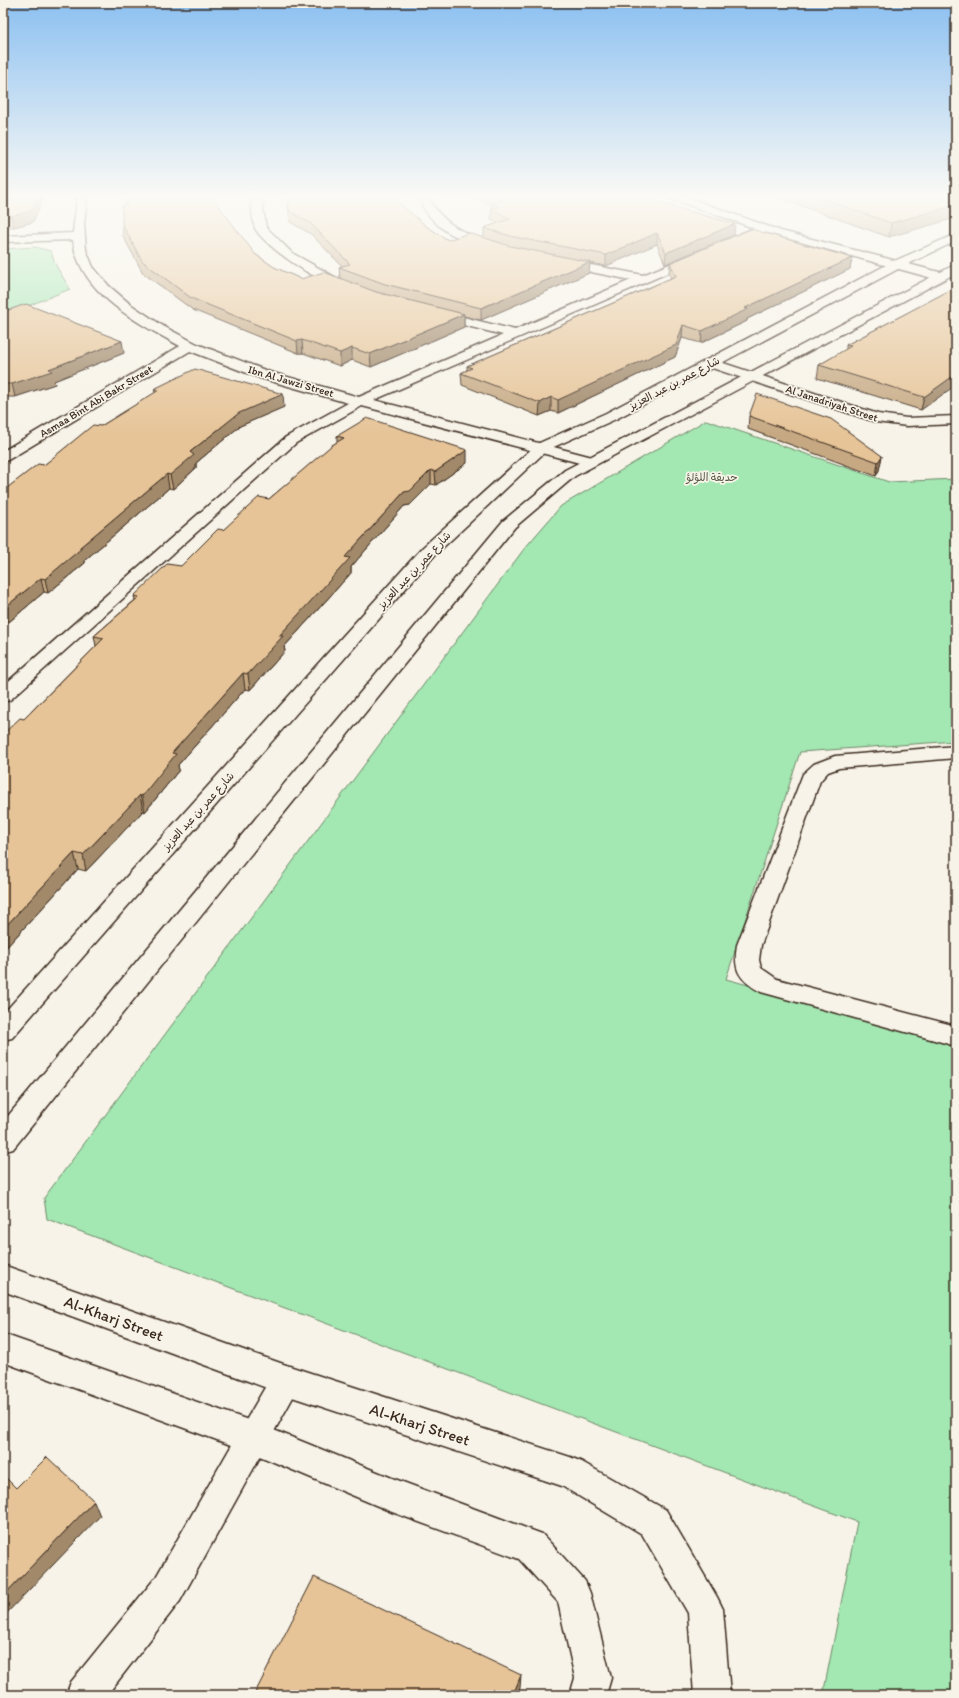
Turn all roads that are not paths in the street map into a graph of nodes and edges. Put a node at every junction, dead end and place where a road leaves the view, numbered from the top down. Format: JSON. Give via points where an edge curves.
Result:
{"nodes":[{"id":1,"x":94,"y":276,"type":"edge"},
{"id":2,"x":324,"y":276,"type":"edge"},
{"id":3,"x":629,"y":276,"type":"edge"},
{"id":4,"x":650,"y":276,"type":"edge"},
{"id":5,"x":875,"y":276,"type":"edge"},
{"id":6,"x":939,"y":276,"type":"edge"},
{"id":7,"x":643,"y":279,"type":"junction"},
{"id":8,"x":355,"y":290,"type":"edge"},
{"id":9,"x":426,"y":312,"type":"edge"},
{"id":10,"x":515,"y":334,"type":"junction"},
{"id":11,"x":189,"y":346,"type":"junction"},
{"id":12,"x":711,"y":363,"type":"junction"},
{"id":13,"x":751,"y":377,"type":"junction"},
{"id":14,"x":360,"y":401,"type":"junction"},
{"id":15,"x":956,"y":420,"type":"edge"},
{"id":16,"x":542,"y":447,"type":"junction"},
{"id":17,"x":5,"y":453,"type":"edge"},
{"id":18,"x":591,"y":461,"type":"junction"},
{"id":19,"x":3,"y":696,"type":"edge"},
{"id":20,"x":956,"y":752,"type":"edge"},
{"id":21,"x":3,"y":1032,"type":"edge"},
{"id":22,"x":956,"y":1036,"type":"edge"},
{"id":23,"x":3,"y":1141,"type":"edge"},
{"id":24,"x":3,"y":1278,"type":"edge"},
{"id":25,"x":3,"y":1348,"type":"edge"},
{"id":26,"x":286,"y":1380,"type":"junction"},
{"id":27,"x":254,"y":1438,"type":"junction"},
{"id":28,"x":84,"y":1695,"type":"edge"},
{"id":29,"x":588,"y":1695,"type":"edge"},
{"id":30,"x":712,"y":1695,"type":"edge"}],
"edges":[{"from":1,"to":11,"type":"street","name":"Ibn Al Jawzi Street","via":[[106,291],[144,320]]},
{"from":2,"to":8,"type":"street"},
{"from":3,"to":7,"type":"street"},
{"from":4,"to":7,"type":"street"},
{"from":5,"to":12,"type":"street","name":"شارع عمر بن عبد العزيز"},
{"from":6,"to":13,"type":"street"},
{"from":7,"to":10,"type":"street"},
{"from":9,"to":10,"type":"street"},
{"from":10,"to":14,"type":"street"},
{"from":11,"to":14,"type":"street","name":"Ibn Al Jawzi Street","via":[[271,378]]},
{"from":11,"to":17,"type":"street","name":"Asmaa Bint Abi Bakr Street"},
{"from":12,"to":13,"type":"street","name":"Al Janadriyah Street"},
{"from":12,"to":16,"type":"street","name":"شارع عمر بن عبد العزيز","via":[[611,416]]},
{"from":13,"to":15,"type":"street","name":"Al Janadriyah Street","via":[[876,418],[907,422]]},
{"from":13,"to":18,"type":"street"},
{"from":14,"to":16,"type":"street","name":"Ibn Al Jawzi Street"},
{"from":14,"to":19,"type":"street","via":[[291,440]]},
{"from":16,"to":18,"type":"street","name":"Ibn Al Jawzi Street"},
{"from":16,"to":21,"type":"street","name":"شارع عمر بن عبد العزيز","via":[[429,551]]},
{"from":18,"to":23,"type":"street","via":[[570,473],[509,524]]},
{"from":20,"to":22,"type":"street","via":[[835,762],[821,768],[810,779],[746,959],[748,970],[756,979],[770,986]]},
{"from":24,"to":26,"type":"street","name":"Al-Kharj Street"},
{"from":25,"to":27,"type":"street"},
{"from":26,"to":27,"type":"street"},
{"from":26,"to":30,"type":"street","name":"Al-Kharj Street","via":[[570,1473],[654,1522],[705,1609]]},
{"from":27,"to":28,"type":"street","via":[[168,1590]]},
{"from":27,"to":29,"type":"street","via":[[392,1495],[530,1546],[573,1593],[593,1678]]}]}
